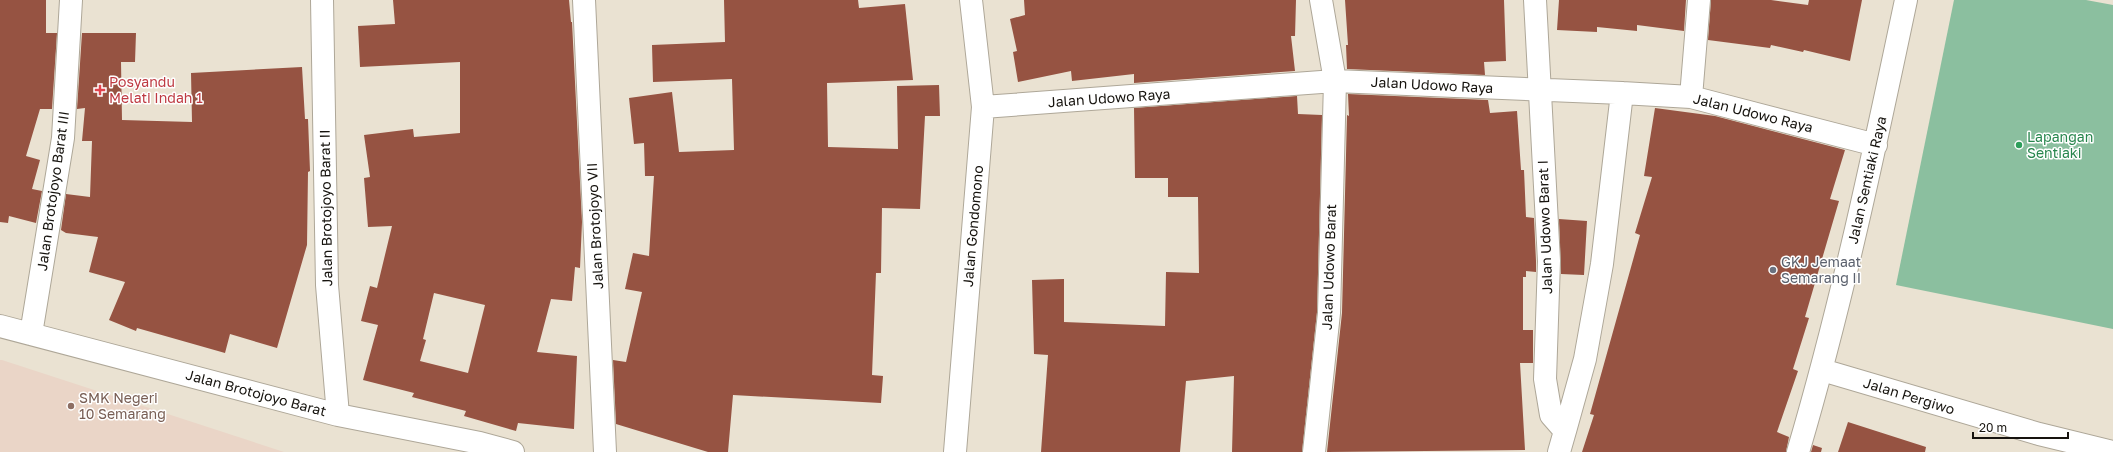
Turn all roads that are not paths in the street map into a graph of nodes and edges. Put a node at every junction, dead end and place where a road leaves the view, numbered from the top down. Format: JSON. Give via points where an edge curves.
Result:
{"nodes":[{"id":1,"x":71,"y":0,"type":"edge"},
{"id":2,"x":322,"y":0,"type":"edge"},
{"id":3,"x":584,"y":0,"type":"edge"},
{"id":4,"x":971,"y":0,"type":"edge"},
{"id":5,"x":1321,"y":0,"type":"edge"},
{"id":6,"x":1534,"y":0,"type":"edge"},
{"id":7,"x":1699,"y":0,"type":"edge"},
{"id":8,"x":1906,"y":0,"type":"edge"},
{"id":9,"x":1335,"y":81,"type":"junction"},
{"id":10,"x":1540,"y":90,"type":"junction"},
{"id":11,"x":1622,"y":92,"type":"junction"},
{"id":12,"x":1691,"y":97,"type":"junction"},
{"id":13,"x":983,"y":108,"type":"junction"},
{"id":14,"x":1876,"y":145,"type":"junction"},
{"id":15,"x":0,"y":326,"type":"edge"},
{"id":16,"x":31,"y":334,"type":"junction"},
{"id":17,"x":1822,"y":370,"type":"junction"},
{"id":18,"x":338,"y":415,"type":"junction"},
{"id":19,"x":1564,"y":431,"type":"junction"},
{"id":20,"x":2036,"y":443,"type":"edge"},
{"id":21,"x":479,"y":447,"type":"edge"},
{"id":22,"x":513,"y":452,"type":"edge"},
{"id":23,"x":606,"y":452,"type":"edge"},
{"id":24,"x":955,"y":452,"type":"edge"},
{"id":25,"x":1314,"y":452,"type":"edge"},
{"id":26,"x":1559,"y":452,"type":"edge"},
{"id":27,"x":1798,"y":452,"type":"edge"},
{"id":28,"x":2113,"y":452,"type":"edge"}],
"edges":[{"from":1,"to":16,"type":"street","name":"Jalan Brotojoyo Barat III","via":[[63,138]]},
{"from":2,"to":18,"type":"street","name":"Jalan Brotojoyo Barat II","via":[[327,284]]},
{"from":3,"to":23,"type":"street","name":"Jalan Brotojoyo VII"},
{"from":4,"to":13,"type":"street","name":"Jalan Gondomono"},
{"from":5,"to":9,"type":"street","name":"Jalan Udowo Barat"},
{"from":6,"to":10,"type":"street","name":"Jalan Udowo Barat I"},
{"from":7,"to":12,"type":"street"},
{"from":8,"to":14,"type":"street","name":"Jalan Sentiaki Raya"},
{"from":9,"to":10,"type":"street","name":"Jalan Udowo Raya"},
{"from":9,"to":13,"type":"street","name":"Jalan Udowo Raya"},
{"from":9,"to":25,"type":"street","name":"Jalan Udowo Barat","via":[[1329,313]]},
{"from":10,"to":11,"type":"street","name":"Jalan Udowo Raya"},
{"from":10,"to":19,"type":"street","name":"Jalan Udowo Barat I","via":[[1549,261],[1545,379],[1552,416]]},
{"from":11,"to":12,"type":"street","name":"Jalan Udowo Raya"},
{"from":11,"to":19,"type":"street","via":[[1602,264],[1585,359]]},
{"from":12,"to":14,"type":"street","name":"Jalan Udowo Raya"},
{"from":13,"to":24,"type":"street","name":"Jalan Gondomono"},
{"from":14,"to":17,"type":"street","name":"Jalan Sentiaki Raya"},
{"from":15,"to":16,"type":"street","name":"Jalan Brotojoyo Barat"},
{"from":16,"to":18,"type":"street","name":"Jalan Brotojoyo Barat"},
{"from":17,"to":20,"type":"street","name":"Jalan Pergiwo"},
{"from":17,"to":27,"type":"street","name":"Jalan Sentiaki Raya"},
{"from":18,"to":21,"type":"street","name":"Jalan Brotojoyo Barat"},
{"from":19,"to":26,"type":"street"},
{"from":20,"to":28,"type":"street","name":"Jalan Pergiwo"},
{"from":21,"to":22,"type":"street","name":"Jalan Brotojoyo Barat"}]}
